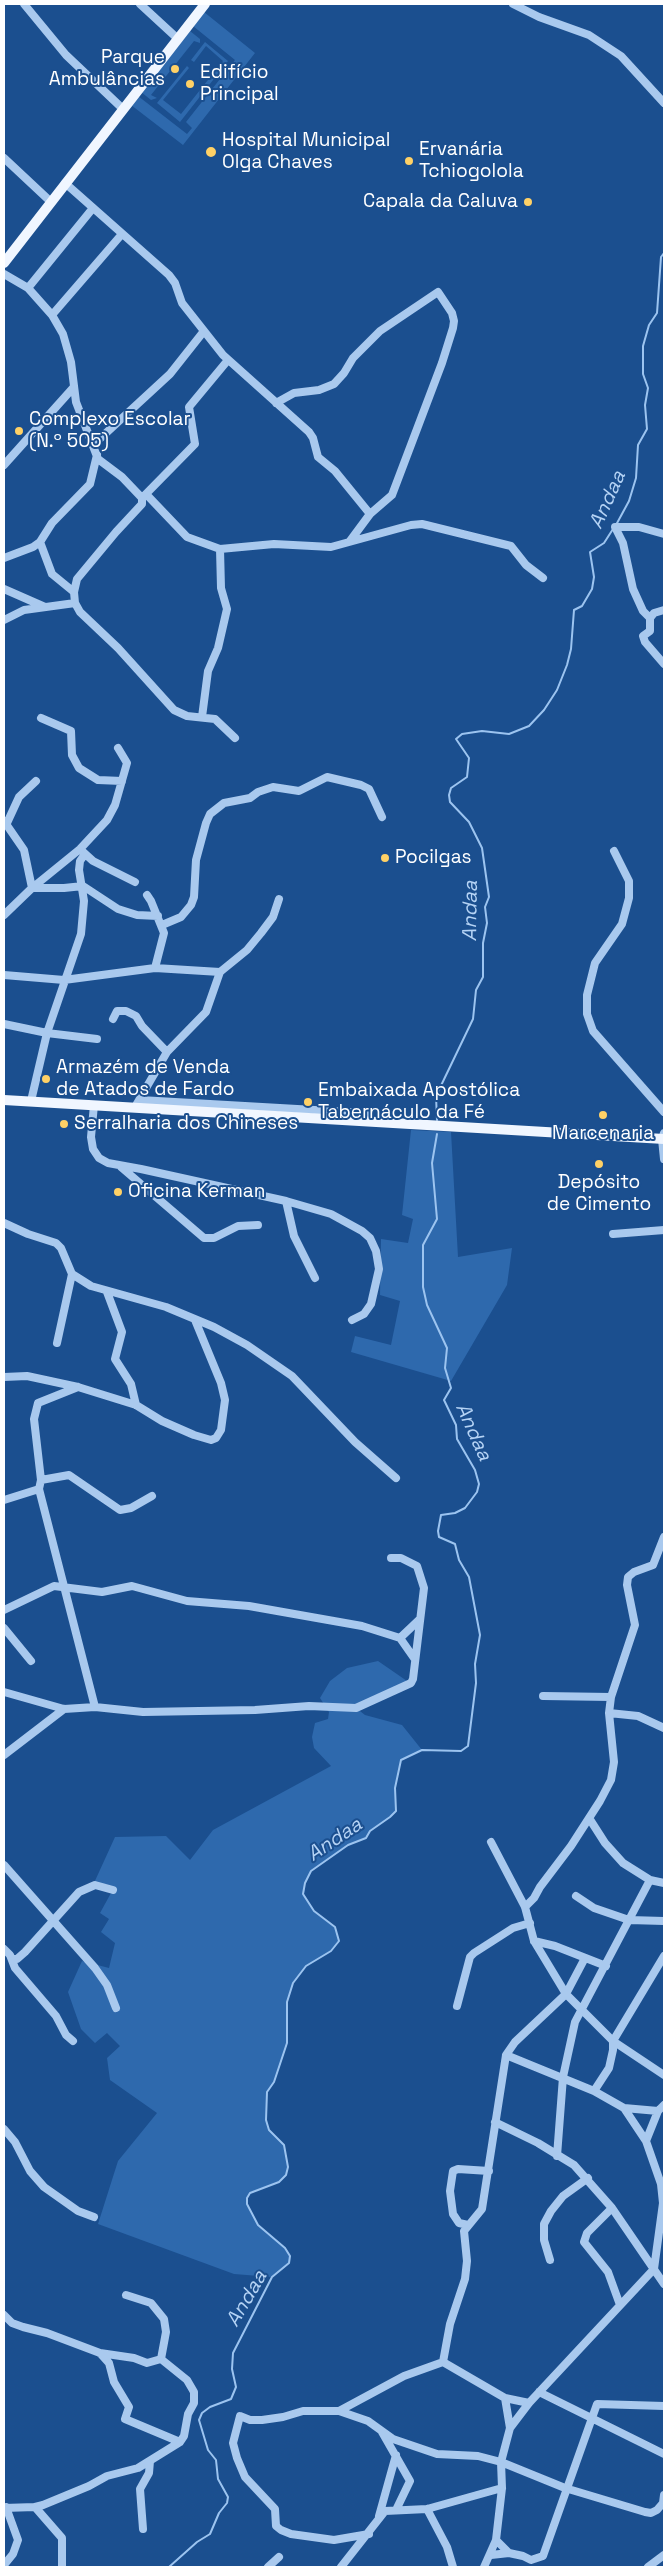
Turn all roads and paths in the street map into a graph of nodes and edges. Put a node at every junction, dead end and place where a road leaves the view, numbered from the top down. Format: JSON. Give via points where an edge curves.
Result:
{"nodes":[{"id":1,"x":24,"y":4,"type":"edge"},
{"id":2,"x":140,"y":4,"type":"edge"},
{"id":3,"x":205,"y":4,"type":"edge"},
{"id":4,"x":513,"y":4,"type":"edge"},
{"id":5,"x":178,"y":39,"type":"junction"},
{"id":6,"x":664,"y":103,"type":"edge"},
{"id":7,"x":123,"y":109,"type":"junction"},
{"id":8,"x":4,"y":158,"type":"edge"},
{"id":9,"x":65,"y":183,"type":"junction"},
{"id":10,"x":51,"y":202,"type":"junction"},
{"id":11,"x":93,"y":208,"type":"junction"},
{"id":12,"x":122,"y":234,"type":"junction"},
{"id":13,"x":4,"y":263,"type":"edge"},
{"id":14,"x":4,"y":274,"type":"edge"},
{"id":15,"x":28,"y":288,"type":"junction"},
{"id":16,"x":52,"y":315,"type":"junction"},
{"id":17,"x":204,"y":331,"type":"junction"},
{"id":18,"x":228,"y":360,"type":"junction"},
{"id":19,"x":73,"y":388,"type":"junction"},
{"id":20,"x":276,"y":403,"type":"junction"},
{"id":21,"x":93,"y":445,"type":"junction"},
{"id":22,"x":97,"y":455,"type":"junction"},
{"id":23,"x":4,"y":465,"type":"edge"},
{"id":24,"x":144,"y":496,"type":"junction"},
{"id":25,"x":370,"y":514,"type":"junction"},
{"id":26,"x":664,"y":534,"type":"edge"},
{"id":27,"x":40,"y":542,"type":"junction"},
{"id":28,"x":350,"y":542,"type":"junction"},
{"id":29,"x":220,"y":549,"type":"junction"},
{"id":30,"x":4,"y":558,"type":"edge"},
{"id":31,"x":543,"y":578,"type":"dead end"},
{"id":32,"x":4,"y":589,"type":"edge"},
{"id":33,"x":74,"y":592,"type":"junction"},
{"id":34,"x":75,"y":603,"type":"junction"},
{"id":35,"x":44,"y":607,"type":"junction"},
{"id":36,"x":664,"y":610,"type":"edge"},
{"id":37,"x":650,"y":618,"type":"junction"},
{"id":38,"x":4,"y":620,"type":"edge"},
{"id":39,"x":664,"y":664,"type":"edge"},
{"id":40,"x":202,"y":717,"type":"junction"},
{"id":41,"x":41,"y":718,"type":"dead end"},
{"id":42,"x":234,"y":738,"type":"dead end"},
{"id":43,"x":118,"y":748,"type":"dead end"},
{"id":44,"x":36,"y":780,"type":"dead end"},
{"id":45,"x":122,"y":781,"type":"junction"},
{"id":46,"x":382,"y":817,"type":"dead end"},
{"id":47,"x":5,"y":822,"type":"edge"},
{"id":48,"x":614,"y":851,"type":"dead end"},
{"id":49,"x":82,"y":852,"type":"junction"},
{"id":50,"x":135,"y":882,"type":"dead end"},
{"id":51,"x":83,"y":886,"type":"junction"},
{"id":52,"x":32,"y":888,"type":"junction"},
{"id":53,"x":146,"y":895,"type":"dead end"},
{"id":54,"x":279,"y":899,"type":"dead end"},
{"id":55,"x":4,"y":915,"type":"edge"},
{"id":56,"x":158,"y":916,"type":"junction"},
{"id":57,"x":162,"y":925,"type":"junction"},
{"id":58,"x":155,"y":968,"type":"junction"},
{"id":59,"x":220,"y":972,"type":"junction"},
{"id":60,"x":4,"y":975,"type":"edge"},
{"id":61,"x":64,"y":980,"type":"junction"},
{"id":62,"x":113,"y":1019,"type":"dead end"},
{"id":63,"x":4,"y":1024,"type":"edge"},
{"id":64,"x":47,"y":1033,"type":"junction"},
{"id":65,"x":97,"y":1039,"type":"dead end"},
{"id":66,"x":167,"y":1052,"type":"junction"},
{"id":67,"x":4,"y":1100,"type":"edge"},
{"id":68,"x":31,"y":1101,"type":"junction"},
{"id":69,"x":94,"y":1104,"type":"junction"},
{"id":70,"x":137,"y":1104,"type":"junction"},
{"id":71,"x":223,"y":1108,"type":"junction"},
{"id":72,"x":664,"y":1112,"type":"edge"},
{"id":73,"x":367,"y":1113,"type":"dead end"},
{"id":74,"x":663,"y":1137,"type":"edge"},
{"id":75,"x":664,"y":1160,"type":"edge"},
{"id":76,"x":120,"y":1167,"type":"junction"},
{"id":77,"x":286,"y":1201,"type":"junction"},
{"id":78,"x":4,"y":1223,"type":"edge"},
{"id":79,"x":258,"y":1225,"type":"dead end"},
{"id":80,"x":664,"y":1230,"type":"edge"},
{"id":81,"x":613,"y":1234,"type":"dead end"},
{"id":82,"x":72,"y":1274,"type":"junction"},
{"id":83,"x":315,"y":1278,"type":"dead end"},
{"id":84,"x":107,"y":1292,"type":"junction"},
{"id":85,"x":195,"y":1320,"type":"junction"},
{"id":86,"x":352,"y":1320,"type":"dead end"},
{"id":87,"x":57,"y":1343,"type":"dead end"},
{"id":88,"x":4,"y":1377,"type":"edge"},
{"id":89,"x":78,"y":1387,"type":"junction"},
{"id":90,"x":136,"y":1405,"type":"junction"},
{"id":91,"x":396,"y":1478,"type":"dead end"},
{"id":92,"x":41,"y":1480,"type":"junction"},
{"id":93,"x":39,"y":1489,"type":"junction"},
{"id":94,"x":152,"y":1496,"type":"dead end"},
{"id":95,"x":4,"y":1500,"type":"edge"},
{"id":96,"x":664,"y":1537,"type":"edge"},
{"id":97,"x":664,"y":1555,"type":"edge"},
{"id":98,"x":392,"y":1558,"type":"dead end"},
{"id":99,"x":655,"y":1559,"type":"junction"},
{"id":100,"x":63,"y":1587,"type":"junction"},
{"id":101,"x":4,"y":1610,"type":"edge"},
{"id":102,"x":418,"y":1620,"type":"junction"},
{"id":103,"x":4,"y":1628,"type":"edge"},
{"id":104,"x":400,"y":1638,"type":"junction"},
{"id":105,"x":414,"y":1658,"type":"junction"},
{"id":106,"x":31,"y":1661,"type":"dead end"},
{"id":107,"x":4,"y":1692,"type":"edge"},
{"id":108,"x":543,"y":1696,"type":"dead end"},
{"id":109,"x":611,"y":1697,"type":"junction"},
{"id":110,"x":95,"y":1707,"type":"junction"},
{"id":111,"x":64,"y":1709,"type":"junction"},
{"id":112,"x":609,"y":1714,"type":"junction"},
{"id":113,"x":664,"y":1728,"type":"edge"},
{"id":114,"x":4,"y":1755,"type":"edge"},
{"id":115,"x":589,"y":1818,"type":"junction"},
{"id":116,"x":491,"y":1842,"type":"dead end"},
{"id":117,"x":4,"y":1865,"type":"edge"},
{"id":118,"x":650,"y":1880,"type":"junction"},
{"id":119,"x":664,"y":1883,"type":"edge"},
{"id":120,"x":113,"y":1890,"type":"dead end"},
{"id":121,"x":576,"y":1896,"type":"dead end"},
{"id":122,"x":525,"y":1907,"type":"junction"},
{"id":123,"x":54,"y":1919,"type":"junction"},
{"id":124,"x":629,"y":1920,"type":"junction"},
{"id":125,"x":664,"y":1921,"type":"edge"},
{"id":126,"x":530,"y":1923,"type":"junction"},
{"id":127,"x":534,"y":1941,"type":"junction"},
{"id":128,"x":4,"y":1949,"type":"edge"},
{"id":129,"x":664,"y":1956,"type":"edge"},
{"id":130,"x":585,"y":1958,"type":"junction"},
{"id":131,"x":12,"y":1959,"type":"junction"},
{"id":132,"x":606,"y":1966,"type":"junction"},
{"id":133,"x":566,"y":1994,"type":"junction"},
{"id":134,"x":457,"y":2006,"type":"dead end"},
{"id":135,"x":116,"y":2008,"type":"dead end"},
{"id":136,"x":580,"y":2010,"type":"junction"},
{"id":137,"x":73,"y":2041,"type":"dead end"},
{"id":138,"x":613,"y":2041,"type":"junction"},
{"id":139,"x":506,"y":2055,"type":"junction"},
{"id":140,"x":664,"y":2075,"type":"edge"},
{"id":141,"x":563,"y":2077,"type":"junction"},
{"id":142,"x":594,"y":2091,"type":"junction"},
{"id":143,"x":664,"y":2105,"type":"edge"},
{"id":144,"x":624,"y":2108,"type":"junction"},
{"id":145,"x":658,"y":2111,"type":"junction"},
{"id":146,"x":495,"y":2122,"type":"junction"},
{"id":147,"x":4,"y":2129,"type":"edge"},
{"id":148,"x":646,"y":2141,"type":"junction"},
{"id":149,"x":558,"y":2156,"type":"junction"},
{"id":150,"x":489,"y":2171,"type":"junction"},
{"id":151,"x":588,"y":2178,"type":"junction"},
{"id":152,"x":612,"y":2208,"type":"junction"},
{"id":153,"x":94,"y":2217,"type":"dead end"},
{"id":154,"x":468,"y":2225,"type":"junction"},
{"id":155,"x":661,"y":2252,"type":"edge"},
{"id":156,"x":550,"y":2260,"type":"dead end"},
{"id":157,"x":654,"y":2269,"type":"junction"},
{"id":158,"x":664,"y":2284,"type":"edge"},
{"id":159,"x":126,"y":2294,"type":"dead end"},
{"id":160,"x":620,"y":2305,"type":"junction"},
{"id":161,"x":4,"y":2315,"type":"edge"},
{"id":162,"x":100,"y":2353,"type":"junction"},
{"id":163,"x":161,"y":2359,"type":"junction"},
{"id":164,"x":443,"y":2362,"type":"junction"},
{"id":165,"x":539,"y":2392,"type":"junction"},
{"id":166,"x":505,"y":2398,"type":"junction"},
{"id":167,"x":529,"y":2403,"type":"junction"},
{"id":168,"x":664,"y":2406,"type":"edge"},
{"id":169,"x":339,"y":2411,"type":"junction"},
{"id":170,"x":591,"y":2417,"type":"junction"},
{"id":171,"x":510,"y":2428,"type":"junction"},
{"id":172,"x":381,"y":2430,"type":"junction"},
{"id":173,"x":180,"y":2442,"type":"junction"},
{"id":174,"x":664,"y":2454,"type":"edge"},
{"id":175,"x":396,"y":2455,"type":"junction"},
{"id":176,"x":150,"y":2461,"type":"junction"},
{"id":177,"x":501,"y":2462,"type":"junction"},
{"id":178,"x":502,"y":2488,"type":"junction"},
{"id":179,"x":565,"y":2488,"type":"junction"},
{"id":180,"x":664,"y":2495,"type":"edge"},
{"id":181,"x":5,"y":2508,"type":"edge"},
{"id":182,"x":35,"y":2508,"type":"junction"},
{"id":183,"x":427,"y":2509,"type":"junction"},
{"id":184,"x":396,"y":2510,"type":"junction"},
{"id":185,"x":379,"y":2516,"type":"junction"},
{"id":186,"x":142,"y":2530,"type":"dead end"},
{"id":187,"x":368,"y":2534,"type":"junction"},
{"id":188,"x":496,"y":2540,"type":"junction"},
{"id":189,"x":509,"y":2553,"type":"junction"},
{"id":190,"x":664,"y":2555,"type":"edge"},
{"id":191,"x":491,"y":2556,"type":"junction"},
{"id":192,"x":279,"y":2557,"type":"dead end"},
{"id":193,"x":4,"y":2565,"type":"edge"},
{"id":194,"x":62,"y":2567,"type":"edge"},
{"id":195,"x":268,"y":2567,"type":"edge"},
{"id":196,"x":341,"y":2567,"type":"edge"},
{"id":197,"x":453,"y":2567,"type":"edge"},
{"id":198,"x":484,"y":2567,"type":"edge"},
{"id":199,"x":648,"y":2567,"type":"edge"}],
"edges":[{"from":1,"to":7,"type":"street","via":[[66,55]]},
{"from":2,"to":5,"type":"street"},
{"from":3,"to":5,"type":"main road"},
{"from":4,"to":6,"type":"street","via":[[589,35],[621,56]]},
{"from":5,"to":7,"type":"main road"},
{"from":7,"to":9,"type":"main road"},
{"from":8,"to":10,"type":"street"},
{"from":9,"to":10,"type":"main road"},
{"from":9,"to":11,"type":"street"},
{"from":10,"to":13,"type":"main road"},
{"from":11,"to":12,"type":"street"},
{"from":11,"to":15,"type":"street"},
{"from":12,"to":16,"type":"street"},
{"from":12,"to":17,"type":"street","via":[[169,275],[182,303]]},
{"from":14,"to":15,"type":"street"},
{"from":15,"to":16,"type":"street"},
{"from":16,"to":19,"type":"street","via":[[63,334]]},
{"from":17,"to":18,"type":"street"},
{"from":17,"to":21,"type":"street","via":[[170,374]]},
{"from":18,"to":20,"type":"street"},
{"from":18,"to":24,"type":"street","via":[[189,407],[194,444]]},
{"from":19,"to":21,"type":"street"},
{"from":19,"to":23,"type":"street"},
{"from":20,"to":25,"type":"street","via":[[308,432],[318,457],[335,471]]},
{"from":20,"to":25,"type":"street","via":[[294,393],[334,384],[352,358],[380,331],[438,292],[452,313],[453,328],[392,495]]},
{"from":21,"to":22,"type":"street"},
{"from":22,"to":24,"type":"street","via":[[100,462]]},
{"from":22,"to":27,"type":"street","via":[[90,484],[52,523]]},
{"from":24,"to":29,"type":"street","via":[[186,537]]},
{"from":24,"to":33,"type":"street","via":[[142,504],[76,579]]},
{"from":25,"to":28,"type":"street"},
{"from":26,"to":37,"type":"street","via":[[639,527],[615,527],[623,543],[633,589]]},
{"from":27,"to":30,"type":"street"},
{"from":27,"to":33,"type":"street","via":[[52,574]]},
{"from":28,"to":29,"type":"street","via":[[324,548],[274,544]]},
{"from":28,"to":31,"type":"street","via":[[411,525],[439,526],[472,538],[511,546],[526,565]]},
{"from":29,"to":40,"type":"street","via":[[221,588],[227,609],[218,648],[208,671]]},
{"from":32,"to":35,"type":"street"},
{"from":33,"to":34,"type":"street"},
{"from":34,"to":35,"type":"street"},
{"from":34,"to":40,"type":"street","via":[[88,621],[118,648],[174,710],[186,716]]},
{"from":35,"to":38,"type":"street","via":[[24,610]]},
{"from":36,"to":37,"type":"street"},
{"from":37,"to":39,"type":"street","via":[[650,631],[643,638]]},
{"from":40,"to":42,"type":"street","via":[[214,719]]},
{"from":41,"to":45,"type":"street","via":[[71,731],[72,755],[79,768],[98,780]]},
{"from":43,"to":45,"type":"street","via":[[127,763]]},
{"from":44,"to":47,"type":"street","via":[[19,797]]},
{"from":45,"to":49,"type":"street","via":[[108,820]]},
{"from":46,"to":57,"type":"street","via":[[369,789],[327,777],[299,791],[273,788],[250,798],[224,803],[210,814],[206,822],[196,860],[191,905],[181,917]]},
{"from":47,"to":52,"type":"street","via":[[24,850]]},
{"from":48,"to":72,"type":"street","via":[[629,881],[629,898],[622,924],[595,963],[587,995],[587,1014],[593,1031]]},
{"from":49,"to":50,"type":"street"},
{"from":49,"to":51,"type":"street","via":[[79,870]]},
{"from":49,"to":52,"type":"street"},
{"from":51,"to":52,"type":"street"},
{"from":51,"to":56,"type":"street","via":[[118,909],[137,915]]},
{"from":51,"to":61,"type":"street","via":[[81,934]]},
{"from":52,"to":55,"type":"street"},
{"from":53,"to":56,"type":"street"},
{"from":54,"to":59,"type":"street","via":[[273,917],[261,933],[247,950]]},
{"from":56,"to":57,"type":"street"},
{"from":57,"to":58,"type":"street","via":[[164,937]]},
{"from":58,"to":59,"type":"street"},
{"from":58,"to":61,"type":"street"},
{"from":59,"to":66,"type":"street","via":[[206,1012]]},
{"from":60,"to":61,"type":"street"},
{"from":61,"to":64,"type":"street"},
{"from":62,"to":66,"type":"street","via":[[117,1011],[136,1016]]},
{"from":63,"to":64,"type":"street"},
{"from":64,"to":65,"type":"street"},
{"from":64,"to":68,"type":"street"},
{"from":66,"to":70,"type":"street"},
{"from":67,"to":68,"type":"main road"},
{"from":68,"to":69,"type":"main road"},
{"from":69,"to":70,"type":"main road"},
{"from":69,"to":76,"type":"street","via":[[93,1149],[99,1158]]},
{"from":70,"to":71,"type":"main road","via":[[194,1104]]},
{"from":71,"to":73,"type":"street"},
{"from":71,"to":74,"type":"main road","via":[[433,1126]]},
{"from":74,"to":75,"type":"street"},
{"from":76,"to":77,"type":"street"},
{"from":76,"to":79,"type":"street","via":[[204,1238],[214,1238],[238,1226]]},
{"from":77,"to":83,"type":"street","via":[[294,1236]]},
{"from":77,"to":86,"type":"street","via":[[331,1214],[370,1238],[379,1269],[376,1286],[368,1309]]},
{"from":78,"to":82,"type":"street","via":[[56,1243]]},
{"from":80,"to":81,"type":"street"},
{"from":82,"to":84,"type":"street"},
{"from":82,"to":87,"type":"street"},
{"from":84,"to":85,"type":"street","via":[[166,1307]]},
{"from":84,"to":90,"type":"street","via":[[122,1332],[115,1359],[131,1384]]},
{"from":85,"to":90,"type":"street","via":[[225,1400],[220,1434],[211,1440],[194,1435]]},
{"from":85,"to":91,"type":"street","via":[[230,1334],[292,1376],[355,1442]]},
{"from":88,"to":89,"type":"street","via":[[27,1376]]},
{"from":89,"to":90,"type":"street"},
{"from":89,"to":92,"type":"street","via":[[45,1399],[35,1409]]},
{"from":92,"to":93,"type":"street"},
{"from":92,"to":94,"type":"street","via":[[69,1475],[120,1510],[131,1508]]},
{"from":93,"to":95,"type":"street"},
{"from":93,"to":100,"type":"street"},
{"from":96,"to":99,"type":"street"},
{"from":97,"to":99,"type":"street"},
{"from":98,"to":102,"type":"street","via":[[413,1563],[420,1571],[424,1588]]},
{"from":99,"to":109,"type":"street","via":[[653,1565],[628,1577],[626,1585],[635,1625]]},
{"from":100,"to":101,"type":"street","via":[[50,1587]]},
{"from":100,"to":104,"type":"street","via":[[102,1592],[138,1587],[187,1601],[249,1606],[362,1626]]},
{"from":100,"to":110,"type":"street"},
{"from":102,"to":104,"type":"street"},
{"from":102,"to":105,"type":"street","via":[[420,1632]]},
{"from":103,"to":106,"type":"street"},
{"from":104,"to":105,"type":"street"},
{"from":105,"to":110,"type":"street","via":[[411,1684],[356,1708],[310,1706],[143,1712]]},
{"from":107,"to":111,"type":"street"},
{"from":108,"to":109,"type":"street"},
{"from":109,"to":112,"type":"street"},
{"from":110,"to":111,"type":"street"},
{"from":111,"to":114,"type":"street"},
{"from":112,"to":113,"type":"street","via":[[638,1716]]},
{"from":112,"to":115,"type":"street","via":[[614,1772]]},
{"from":115,"to":118,"type":"street","via":[[624,1863]]},
{"from":115,"to":122,"type":"street"},
{"from":116,"to":122,"type":"street"},
{"from":117,"to":123,"type":"street"},
{"from":118,"to":119,"type":"street"},
{"from":118,"to":124,"type":"street"},
{"from":120,"to":123,"type":"street","via":[[101,1886],[88,1887],[79,1892]]},
{"from":121,"to":124,"type":"street","via":[[594,1908]]},
{"from":122,"to":126,"type":"street"},
{"from":123,"to":131,"type":"street","via":[[26,1952]]},
{"from":123,"to":135,"type":"street","via":[[107,1985]]},
{"from":124,"to":125,"type":"street"},
{"from":124,"to":132,"type":"street"},
{"from":126,"to":127,"type":"street"},
{"from":126,"to":134,"type":"street","via":[[513,1928],[470,1957]]},
{"from":127,"to":130,"type":"street"},
{"from":127,"to":133,"type":"street"},
{"from":128,"to":131,"type":"street"},
{"from":129,"to":138,"type":"street"},
{"from":130,"to":132,"type":"street"},
{"from":130,"to":133,"type":"street"},
{"from":131,"to":137,"type":"street","via":[[15,1968]]},
{"from":132,"to":136,"type":"street"},
{"from":133,"to":136,"type":"street"},
{"from":133,"to":139,"type":"street","via":[[515,2042]]},
{"from":136,"to":138,"type":"street"},
{"from":136,"to":141,"type":"street"},
{"from":138,"to":140,"type":"street"},
{"from":138,"to":142,"type":"street","via":[[610,2063]]},
{"from":139,"to":141,"type":"street"},
{"from":139,"to":146,"type":"street"},
{"from":141,"to":142,"type":"street"},
{"from":141,"to":149,"type":"street"},
{"from":142,"to":144,"type":"street"},
{"from":143,"to":145,"type":"street"},
{"from":144,"to":145,"type":"street"},
{"from":144,"to":148,"type":"street"},
{"from":145,"to":148,"type":"street"},
{"from":146,"to":149,"type":"street"},
{"from":146,"to":150,"type":"street"},
{"from":147,"to":153,"type":"street","via":[[44,2187],[78,2211]]},
{"from":148,"to":155,"type":"street","via":[[661,2184]]},
{"from":149,"to":151,"type":"street"},
{"from":150,"to":154,"type":"street","via":[[482,2209]]},
{"from":150,"to":154,"type":"street","via":[[453,2171],[450,2191],[453,2214],[459,2223]]},
{"from":151,"to":152,"type":"street"},
{"from":151,"to":156,"type":"street","via":[[563,2196],[550,2211],[544,2224],[544,2240]]},
{"from":152,"to":157,"type":"street"},
{"from":152,"to":160,"type":"street","via":[[587,2233],[584,2242],[608,2272]]},
{"from":154,"to":164,"type":"street","via":[[464,2235],[465,2279],[450,2324]]},
{"from":155,"to":157,"type":"street"},
{"from":157,"to":158,"type":"street"},
{"from":157,"to":160,"type":"street"},
{"from":159,"to":163,"type":"street","via":[[151,2303],[164,2319],[166,2332]]},
{"from":160,"to":165,"type":"street"},
{"from":161,"to":162,"type":"street","via":[[12,2323]]},
{"from":162,"to":163,"type":"street","via":[[147,2363]]},
{"from":162,"to":173,"type":"street","via":[[109,2363],[114,2382],[129,2407],[125,2419]]},
{"from":163,"to":173,"type":"street","via":[[186,2380],[194,2392],[194,2403]]},
{"from":164,"to":166,"type":"street"},
{"from":164,"to":169,"type":"street","via":[[404,2376]]},
{"from":165,"to":167,"type":"street"},
{"from":165,"to":170,"type":"street"},
{"from":166,"to":167,"type":"street"},
{"from":166,"to":171,"type":"street"},
{"from":167,"to":171,"type":"street"},
{"from":168,"to":170,"type":"street","via":[[600,2403],[595,2405]]},
{"from":169,"to":172,"type":"street","via":[[368,2421]]},
{"from":169,"to":187,"type":"street","via":[[303,2411],[262,2420],[240,2416],[233,2443],[246,2477],[273,2505],[276,2526],[280,2530],[334,2540]]},
{"from":170,"to":174,"type":"street"},
{"from":170,"to":179,"type":"street"},
{"from":171,"to":177,"type":"street"},
{"from":172,"to":175,"type":"street"},
{"from":172,"to":177,"type":"street","via":[[393,2438],[436,2454],[478,2456]]},
{"from":173,"to":176,"type":"street"},
{"from":175,"to":184,"type":"street","via":[[410,2481]]},
{"from":175,"to":185,"type":"street"},
{"from":176,"to":182,"type":"street"},
{"from":176,"to":186,"type":"street","via":[[149,2473],[140,2489]]},
{"from":177,"to":178,"type":"street"},
{"from":177,"to":179,"type":"street"},
{"from":178,"to":183,"type":"street"},
{"from":178,"to":188,"type":"street"},
{"from":179,"to":180,"type":"street","via":[[651,2513],[663,2503]]},
{"from":179,"to":189,"type":"street","via":[[543,2556],[531,2560]]},
{"from":181,"to":182,"type":"street"},
{"from":181,"to":193,"type":"street","via":[[18,2540]]},
{"from":182,"to":194,"type":"street","via":[[62,2538]]},
{"from":183,"to":184,"type":"street"},
{"from":183,"to":197,"type":"street","via":[[447,2547]]},
{"from":184,"to":185,"type":"street","via":[[385,2511]]},
{"from":185,"to":187,"type":"street"},
{"from":187,"to":196,"type":"street"},
{"from":188,"to":189,"type":"street"},
{"from":188,"to":191,"type":"street"},
{"from":189,"to":191,"type":"street"},
{"from":190,"to":199,"type":"street"},
{"from":191,"to":198,"type":"street"},
{"from":192,"to":195,"type":"street"}]}
